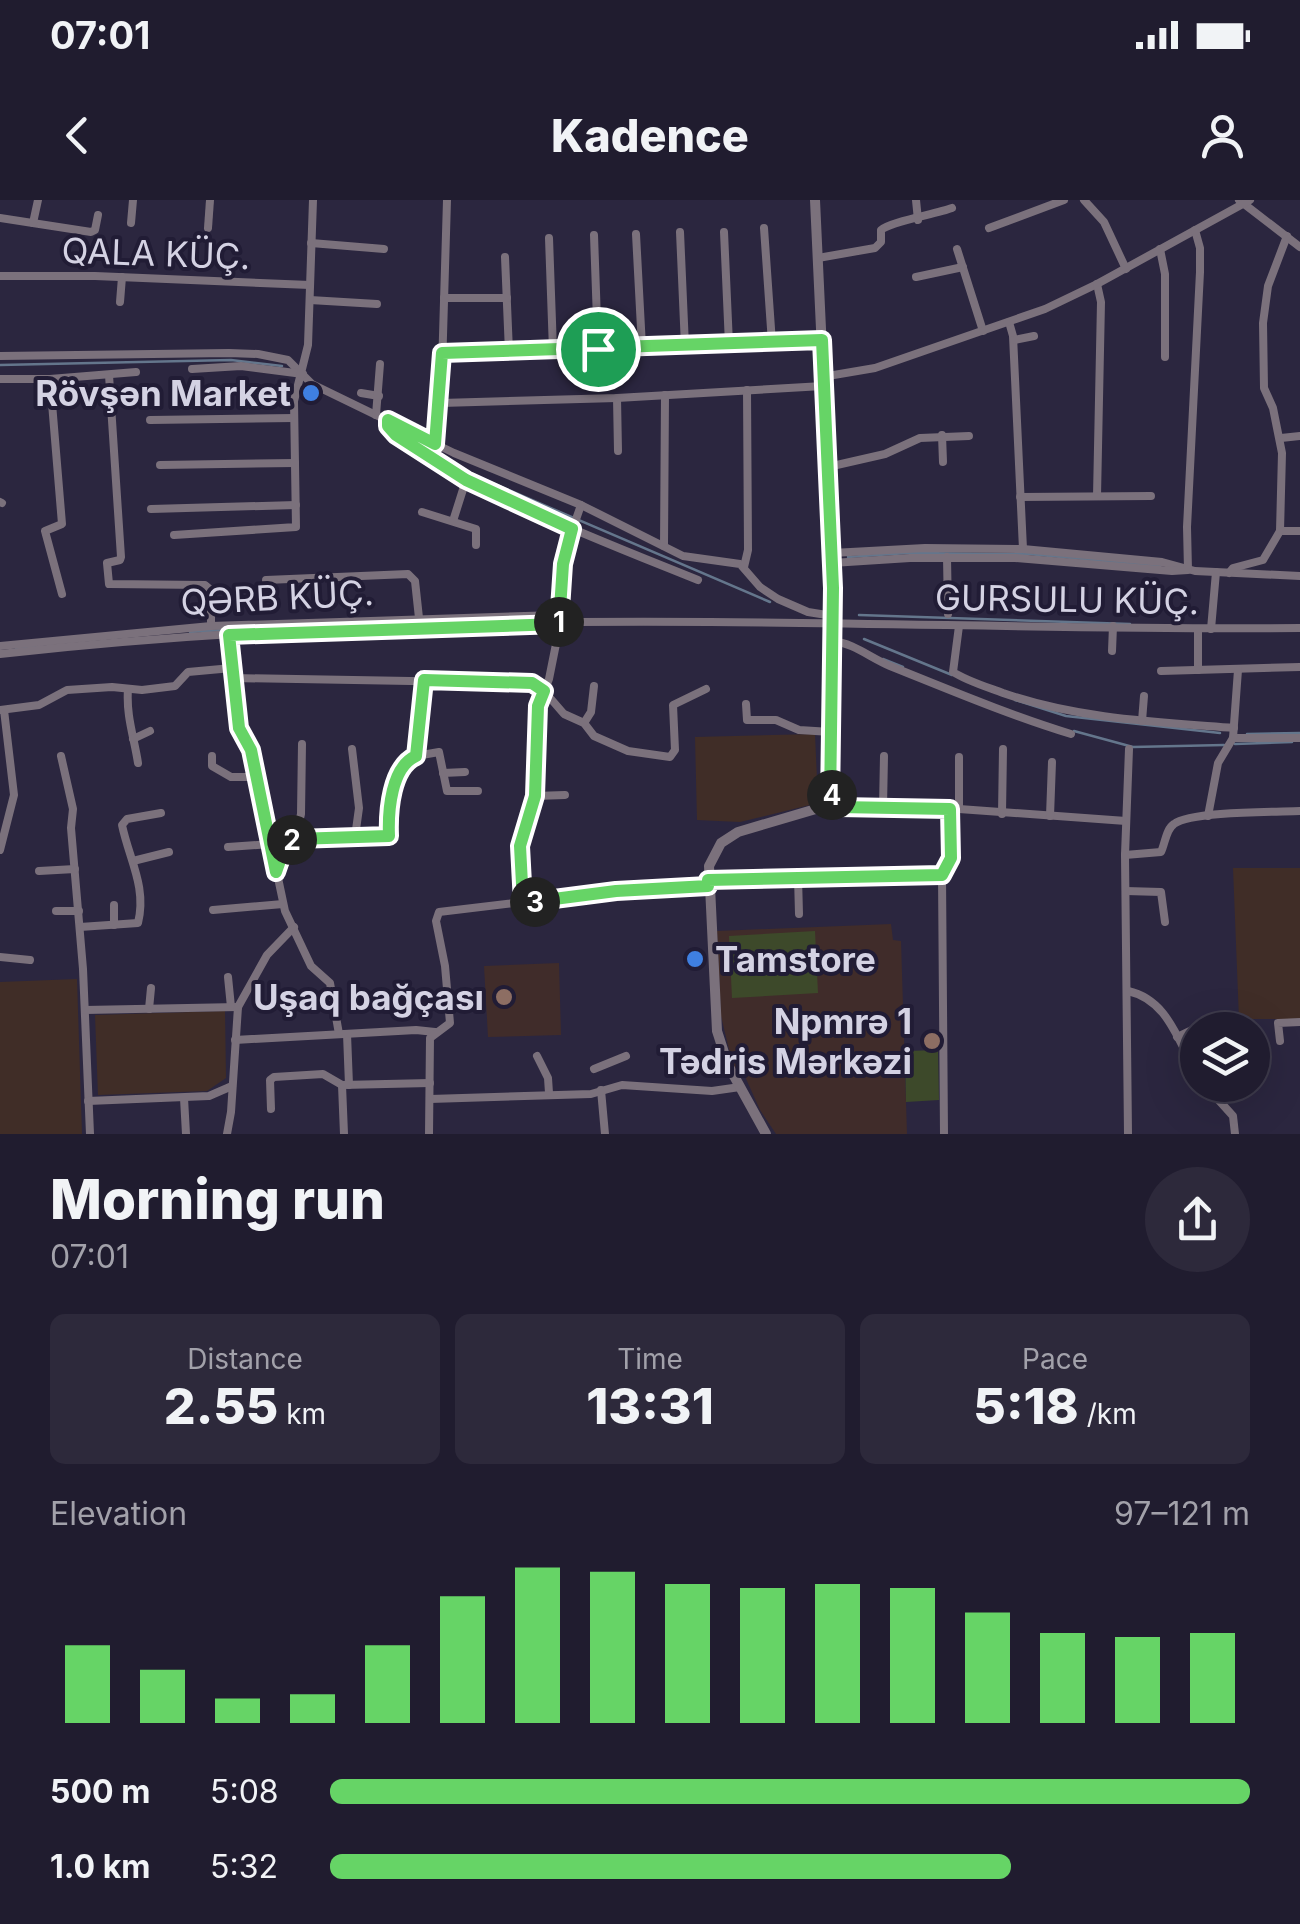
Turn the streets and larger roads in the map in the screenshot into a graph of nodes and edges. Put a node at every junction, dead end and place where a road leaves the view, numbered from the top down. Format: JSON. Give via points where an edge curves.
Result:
{"nodes":[{"id":1,"x":38,"y":200,"type":"edge"},
{"id":2,"x":134,"y":200,"type":"edge"},
{"id":3,"x":210,"y":200,"type":"edge"},
{"id":4,"x":313,"y":200,"type":"edge"},
{"id":5,"x":447,"y":200,"type":"edge"},
{"id":6,"x":814,"y":200,"type":"edge"},
{"id":7,"x":916,"y":200,"type":"edge"},
{"id":8,"x":1064,"y":200,"type":"edge"},
{"id":9,"x":1084,"y":200,"type":"edge"},
{"id":10,"x":1244,"y":201,"type":"edge"},
{"id":11,"x":952,"y":208,"type":"dead end"},
{"id":12,"x":98,"y":216,"type":"dead end"},
{"id":13,"x":0,"y":218,"type":"edge"},
{"id":14,"x":918,"y":220,"type":"junction"},
{"id":15,"x":33,"y":223,"type":"junction"},
{"id":16,"x":131,"y":223,"type":"dead end"},
{"id":17,"x":208,"y":228,"type":"dead end"},
{"id":18,"x":764,"y":228,"type":"dead end"},
{"id":19,"x":989,"y":228,"type":"dead end"},
{"id":20,"x":1195,"y":230,"type":"junction"},
{"id":21,"x":680,"y":232,"type":"dead end"},
{"id":22,"x":724,"y":232,"type":"dead end"},
{"id":23,"x":594,"y":234,"type":"dead end"},
{"id":24,"x":636,"y":234,"type":"dead end"},
{"id":25,"x":1287,"y":236,"type":"junction"},
{"id":26,"x":548,"y":238,"type":"dead end"},
{"id":27,"x":311,"y":243,"type":"junction"},
{"id":28,"x":1300,"y":247,"type":"edge"},
{"id":29,"x":384,"y":249,"type":"dead end"},
{"id":30,"x":957,"y":249,"type":"dead end"},
{"id":31,"x":1160,"y":249,"type":"junction"},
{"id":32,"x":506,"y":257,"type":"dead end"},
{"id":33,"x":818,"y":258,"type":"junction"},
{"id":34,"x":963,"y":267,"type":"junction"},
{"id":35,"x":1126,"y":268,"type":"junction"},
{"id":36,"x":0,"y":276,"type":"edge"},
{"id":37,"x":122,"y":277,"type":"junction"},
{"id":38,"x":916,"y":277,"type":"dead end"},
{"id":39,"x":1098,"y":284,"type":"junction"},
{"id":40,"x":310,"y":285,"type":"junction"},
{"id":41,"x":444,"y":298,"type":"junction"},
{"id":42,"x":507,"y":298,"type":"junction"},
{"id":43,"x":310,"y":300,"type":"junction"},
{"id":44,"x":120,"y":302,"type":"dead end"},
{"id":45,"x":377,"y":304,"type":"dead end"},
{"id":46,"x":1009,"y":322,"type":"junction"},
{"id":47,"x":983,"y":331,"type":"junction"},
{"id":48,"x":1034,"y":336,"type":"dead end"},
{"id":49,"x":822,"y":340,"type":"junction"},
{"id":50,"x":1014,"y":340,"type":"junction"},
{"id":51,"x":772,"y":343,"type":"junction"},
{"id":52,"x":729,"y":344,"type":"junction"},
{"id":53,"x":685,"y":346,"type":"junction"},
{"id":54,"x":642,"y":347,"type":"junction"},
{"id":55,"x":598,"y":349,"type":"junction"},
{"id":56,"x":553,"y":350,"type":"junction"},
{"id":57,"x":509,"y":352,"type":"junction"},
{"id":58,"x":442,"y":353,"type":"junction"},
{"id":59,"x":0,"y":356,"type":"edge"},
{"id":60,"x":1165,"y":358,"type":"dead end"},
{"id":61,"x":380,"y":364,"type":"dead end"},
{"id":62,"x":192,"y":368,"type":"dead end"},
{"id":63,"x":136,"y":372,"type":"dead end"},
{"id":64,"x":302,"y":374,"type":"junction"},
{"id":65,"x":109,"y":376,"type":"junction"},
{"id":66,"x":0,"y":379,"type":"edge"},
{"id":67,"x":50,"y":379,"type":"junction"},
{"id":68,"x":822,"y":381,"type":"junction"},
{"id":69,"x":747,"y":390,"type":"junction"},
{"id":70,"x":361,"y":393,"type":"dead end"},
{"id":71,"x":665,"y":394,"type":"junction"},
{"id":72,"x":379,"y":396,"type":"junction"},
{"id":73,"x":617,"y":398,"type":"junction"},
{"id":74,"x":441,"y":404,"type":"junction"},
{"id":75,"x":376,"y":414,"type":"junction"},
{"id":76,"x":294,"y":418,"type":"junction"},
{"id":77,"x":150,"y":420,"type":"dead end"},
{"id":78,"x":388,"y":420,"type":"junction"},
{"id":79,"x":942,"y":435,"type":"junction"},
{"id":80,"x":968,"y":436,"type":"dead end"},
{"id":81,"x":1300,"y":436,"type":"edge"},
{"id":82,"x":1281,"y":438,"type":"junction"},
{"id":83,"x":435,"y":444,"type":"junction"},
{"id":84,"x":618,"y":450,"type":"dead end"},
{"id":85,"x":943,"y":462,"type":"dead end"},
{"id":86,"x":295,"y":463,"type":"junction"},
{"id":87,"x":160,"y":464,"type":"dead end"},
{"id":88,"x":828,"y":466,"type":"junction"},
{"id":89,"x":466,"y":480,"type":"junction"},
{"id":90,"x":1097,"y":496,"type":"junction"},
{"id":91,"x":1151,"y":496,"type":"dead end"},
{"id":92,"x":1020,"y":497,"type":"junction"},
{"id":93,"x":296,"y":505,"type":"junction"},
{"id":94,"x":581,"y":505,"type":"junction"},
{"id":95,"x":152,"y":510,"type":"dead end"},
{"id":96,"x":422,"y":512,"type":"dead end"},
{"id":97,"x":453,"y":521,"type":"junction"},
{"id":98,"x":572,"y":529,"type":"junction"},
{"id":99,"x":1280,"y":531,"type":"junction"},
{"id":100,"x":1300,"y":531,"type":"edge"},
{"id":101,"x":174,"y":535,"type":"dead end"},
{"id":102,"x":476,"y":545,"type":"dead end"},
{"id":103,"x":664,"y":546,"type":"junction"},
{"id":104,"x":1022,"y":549,"type":"junction"},
{"id":105,"x":947,"y":557,"type":"junction"},
{"id":106,"x":832,"y":558,"type":"junction"},
{"id":107,"x":744,"y":567,"type":"junction"},
{"id":108,"x":1188,"y":570,"type":"junction"},
{"id":109,"x":1216,"y":572,"type":"junction"},
{"id":110,"x":1229,"y":573,"type":"junction"},
{"id":111,"x":1300,"y":576,"type":"edge"},
{"id":112,"x":266,"y":580,"type":"dead end"},
{"id":113,"x":698,"y":580,"type":"dead end"},
{"id":114,"x":62,"y":594,"type":"dead end"},
{"id":115,"x":948,"y":614,"type":"dead end"},
{"id":116,"x":419,"y":618,"type":"junction"},
{"id":117,"x":559,"y":620,"type":"junction"},
{"id":118,"x":834,"y":620,"type":"junction"},
{"id":119,"x":211,"y":626,"type":"junction"},
{"id":120,"x":959,"y":626,"type":"junction"},
{"id":121,"x":1114,"y":626,"type":"junction"},
{"id":122,"x":1300,"y":628,"type":"edge"},
{"id":123,"x":1198,"y":629,"type":"junction"},
{"id":124,"x":1211,"y":629,"type":"junction"},
{"id":125,"x":229,"y":635,"type":"junction"},
{"id":126,"x":833,"y":642,"type":"junction"},
{"id":127,"x":0,"y":646,"type":"edge"},
{"id":128,"x":1112,"y":651,"type":"dead end"},
{"id":129,"x":0,"y":654,"type":"edge"},
{"id":130,"x":1300,"y":667,"type":"edge"},
{"id":131,"x":1198,"y":670,"type":"junction"},
{"id":132,"x":1238,"y":670,"type":"junction"},
{"id":133,"x":1161,"y":671,"type":"dead end"},
{"id":134,"x":232,"y":673,"type":"junction"},
{"id":135,"x":424,"y":680,"type":"junction"},
{"id":136,"x":594,"y":686,"type":"dead end"},
{"id":137,"x":128,"y":689,"type":"junction"},
{"id":138,"x":706,"y":690,"type":"dead end"},
{"id":139,"x":544,"y":691,"type":"junction"},
{"id":140,"x":1144,"y":696,"type":"dead end"},
{"id":141,"x":746,"y":704,"type":"dead end"},
{"id":142,"x":2,"y":710,"type":"edge"},
{"id":143,"x":1142,"y":721,"type":"junction"},
{"id":144,"x":584,"y":724,"type":"junction"},
{"id":145,"x":150,"y":731,"type":"dead end"},
{"id":146,"x":831,"y":732,"type":"junction"},
{"id":147,"x":1234,"y":733,"type":"junction"},
{"id":148,"x":1072,"y":734,"type":"dead end"},
{"id":149,"x":1300,"y":738,"type":"edge"},
{"id":150,"x":134,"y":739,"type":"junction"},
{"id":151,"x":302,"y":744,"type":"dead end"},
{"id":152,"x":1003,"y":748,"type":"dead end"},
{"id":153,"x":352,"y":749,"type":"dead end"},
{"id":154,"x":1129,"y":750,"type":"dead end"},
{"id":155,"x":60,"y":756,"type":"dead end"},
{"id":156,"x":212,"y":756,"type":"dead end"},
{"id":157,"x":416,"y":756,"type":"junction"},
{"id":158,"x":884,"y":756,"type":"dead end"},
{"id":159,"x":960,"y":757,"type":"dead end"},
{"id":160,"x":1052,"y":762,"type":"dead end"},
{"id":161,"x":138,"y":763,"type":"dead end"},
{"id":162,"x":465,"y":772,"type":"dead end"},
{"id":163,"x":443,"y":773,"type":"junction"},
{"id":164,"x":11,"y":774,"type":"junction"},
{"id":165,"x":0,"y":775,"type":"edge"},
{"id":166,"x":257,"y":777,"type":"junction"},
{"id":167,"x":478,"y":791,"type":"dead end"},
{"id":168,"x":565,"y":795,"type":"dead end"},
{"id":169,"x":535,"y":796,"type":"junction"},
{"id":170,"x":830,"y":803,"type":"junction"},
{"id":171,"x":884,"y":807,"type":"junction"},
{"id":172,"x":954,"y":809,"type":"junction"},
{"id":173,"x":1300,"y":811,"type":"edge"},
{"id":174,"x":161,"y":813,"type":"dead end"},
{"id":175,"x":1002,"y":814,"type":"junction"},
{"id":176,"x":1050,"y":816,"type":"junction"},
{"id":177,"x":1208,"y":816,"type":"junction"},
{"id":178,"x":1126,"y":820,"type":"junction"},
{"id":179,"x":355,"y":837,"type":"junction"},
{"id":180,"x":295,"y":839,"type":"junction"},
{"id":181,"x":271,"y":844,"type":"junction"},
{"id":182,"x":228,"y":847,"type":"dead end"},
{"id":183,"x":0,"y":850,"type":"edge"},
{"id":184,"x":169,"y":852,"type":"dead end"},
{"id":185,"x":1125,"y":855,"type":"junction"},
{"id":186,"x":133,"y":861,"type":"junction"},
{"id":187,"x":76,"y":868,"type":"junction"},
{"id":188,"x":39,"y":871,"type":"dead end"},
{"id":189,"x":276,"y":872,"type":"junction"},
{"id":190,"x":942,"y":875,"type":"junction"},
{"id":191,"x":798,"y":877,"type":"junction"},
{"id":192,"x":708,"y":883,"type":"junction"},
{"id":193,"x":1126,"y":891,"type":"junction"},
{"id":194,"x":523,"y":903,"type":"junction"},
{"id":195,"x":283,"y":904,"type":"junction"},
{"id":196,"x":114,"y":905,"type":"dead end"},
{"id":197,"x":79,"y":910,"type":"junction"},
{"id":198,"x":212,"y":910,"type":"dead end"},
{"id":199,"x":56,"y":912,"type":"dead end"},
{"id":200,"x":799,"y":914,"type":"dead end"},
{"id":201,"x":1165,"y":922,"type":"dead end"},
{"id":202,"x":114,"y":926,"type":"junction"},
{"id":203,"x":80,"y":927,"type":"junction"},
{"id":204,"x":294,"y":928,"type":"junction"},
{"id":205,"x":0,"y":957,"type":"edge"},
{"id":206,"x":30,"y":960,"type":"dead end"},
{"id":207,"x":228,"y":977,"type":"dead end"},
{"id":208,"x":150,"y":988,"type":"dead end"},
{"id":209,"x":1128,"y":991,"type":"junction"},
{"id":210,"x":235,"y":1007,"type":"junction"},
{"id":211,"x":85,"y":1010,"type":"junction"},
{"id":212,"x":150,"y":1010,"type":"junction"},
{"id":213,"x":1300,"y":1022,"type":"edge"},
{"id":214,"x":449,"y":1026,"type":"junction"},
{"id":215,"x":435,"y":1032,"type":"junction"},
{"id":216,"x":343,"y":1034,"type":"junction"},
{"id":217,"x":457,"y":1034,"type":"dead end"},
{"id":218,"x":1178,"y":1037,"type":"joint"},
{"id":219,"x":236,"y":1040,"type":"junction"},
{"id":220,"x":1180,"y":1041,"type":"edge"},
{"id":221,"x":1280,"y":1041,"type":"dead end"},
{"id":222,"x":537,"y":1056,"type":"dead end"},
{"id":223,"x":626,"y":1056,"type":"dead end"},
{"id":224,"x":594,"y":1069,"type":"dead end"},
{"id":225,"x":430,"y":1083,"type":"junction"},
{"id":226,"x":345,"y":1085,"type":"junction"},
{"id":227,"x":232,"y":1086,"type":"junction"},
{"id":228,"x":740,"y":1087,"type":"junction"},
{"id":229,"x":602,"y":1090,"type":"junction"},
{"id":230,"x":550,"y":1093,"type":"junction"},
{"id":231,"x":184,"y":1098,"type":"junction"},
{"id":232,"x":430,"y":1099,"type":"junction"},
{"id":233,"x":88,"y":1101,"type":"junction"},
{"id":234,"x":1221,"y":1102,"type":"edge"},
{"id":235,"x":271,"y":1109,"type":"dead end"},
{"id":236,"x":90,"y":1134,"type":"edge"},
{"id":237,"x":186,"y":1134,"type":"edge"},
{"id":238,"x":227,"y":1134,"type":"edge"},
{"id":239,"x":344,"y":1134,"type":"edge"},
{"id":240,"x":429,"y":1134,"type":"edge"},
{"id":241,"x":606,"y":1134,"type":"edge"},
{"id":242,"x":766,"y":1134,"type":"edge"},
{"id":243,"x":944,"y":1134,"type":"edge"},
{"id":244,"x":1128,"y":1134,"type":"edge"},
{"id":245,"x":1235,"y":1134,"type":"edge"}],
"edges":[{"from":1,"to":15,"type":"street"},
{"from":2,"to":16,"type":"street"},
{"from":3,"to":17,"type":"street"},
{"from":4,"to":27,"type":"street"},
{"from":5,"to":41,"type":"street"},
{"from":6,"to":33,"type":"street"},
{"from":7,"to":14,"type":"street"},
{"from":8,"to":19,"type":"street"},
{"from":9,"to":35,"type":"street","via":[[1104,222]]},
{"from":10,"to":20,"type":"street"},
{"from":10,"to":25,"type":"street"},
{"from":11,"to":14,"type":"street"},
{"from":12,"to":15,"type":"street","via":[[92,232]]},
{"from":13,"to":15,"type":"street"},
{"from":14,"to":33,"type":"street","via":[[882,227],[875,248]]},
{"from":18,"to":51,"type":"street"},
{"from":20,"to":31,"type":"street"},
{"from":20,"to":108,"type":"street","via":[[1200,260]]},
{"from":21,"to":53,"type":"street"},
{"from":22,"to":52,"type":"street"},
{"from":23,"to":55,"type":"street"},
{"from":24,"to":54,"type":"street"},
{"from":25,"to":28,"type":"street"},
{"from":25,"to":82,"type":"street","via":[[1268,286],[1263,324],[1264,388]]},
{"from":26,"to":56,"type":"street"},
{"from":27,"to":29,"type":"street"},
{"from":27,"to":40,"type":"street"},
{"from":30,"to":34,"type":"street"},
{"from":31,"to":35,"type":"street"},
{"from":31,"to":60,"type":"street"},
{"from":32,"to":42,"type":"street"},
{"from":33,"to":49,"type":"street"},
{"from":34,"to":38,"type":"street"},
{"from":34,"to":47,"type":"street"},
{"from":35,"to":39,"type":"street"},
{"from":36,"to":37,"type":"street","name":"QALA KÜÇ."},
{"from":37,"to":40,"type":"street","name":"QALA KÜÇ."},
{"from":37,"to":44,"type":"street"},
{"from":39,"to":46,"type":"street"},
{"from":39,"to":90,"type":"street"},
{"from":40,"to":43,"type":"street"},
{"from":41,"to":42,"type":"street"},
{"from":41,"to":58,"type":"street"},
{"from":42,"to":57,"type":"street"},
{"from":43,"to":45,"type":"street"},
{"from":43,"to":64,"type":"street"},
{"from":46,"to":47,"type":"street"},
{"from":46,"to":50,"type":"street"},
{"from":47,"to":68,"type":"street"},
{"from":48,"to":50,"type":"street"},
{"from":49,"to":51,"type":"street"},
{"from":49,"to":68,"type":"street"},
{"from":50,"to":92,"type":"street"},
{"from":51,"to":52,"type":"street"},
{"from":52,"to":53,"type":"street"},
{"from":53,"to":54,"type":"street"},
{"from":54,"to":55,"type":"street"},
{"from":55,"to":56,"type":"street"},
{"from":56,"to":57,"type":"street"},
{"from":57,"to":58,"type":"street"},
{"from":58,"to":74,"type":"street"},
{"from":59,"to":64,"type":"street","via":[[258,354],[288,360]]},
{"from":61,"to":72,"type":"street"},
{"from":62,"to":64,"type":"street"},
{"from":63,"to":65,"type":"street"},
{"from":64,"to":75,"type":"street"},
{"from":64,"to":76,"type":"street"},
{"from":65,"to":67,"type":"street"},
{"from":65,"to":119,"type":"street","via":[[121,559],[107,563],[108,582],[205,585],[211,590]]},
{"from":66,"to":67,"type":"street"},
{"from":67,"to":114,"type":"street","via":[[62,520],[46,533]]},
{"from":68,"to":69,"type":"street"},
{"from":68,"to":88,"type":"street"},
{"from":69,"to":71,"type":"street"},
{"from":69,"to":107,"type":"street"},
{"from":70,"to":72,"type":"street"},
{"from":71,"to":73,"type":"street"},
{"from":71,"to":103,"type":"street"},
{"from":72,"to":75,"type":"street"},
{"from":73,"to":74,"type":"street"},
{"from":73,"to":84,"type":"street"},
{"from":74,"to":83,"type":"street"},
{"from":75,"to":78,"type":"street"},
{"from":76,"to":77,"type":"street"},
{"from":76,"to":86,"type":"street"},
{"from":78,"to":83,"type":"street"},
{"from":78,"to":89,"type":"street","via":[[396,435]]},
{"from":79,"to":80,"type":"street"},
{"from":79,"to":85,"type":"street"},
{"from":79,"to":88,"type":"street"},
{"from":81,"to":82,"type":"street"},
{"from":82,"to":99,"type":"street"},
{"from":83,"to":94,"type":"street"},
{"from":86,"to":87,"type":"street"},
{"from":86,"to":93,"type":"street"},
{"from":88,"to":106,"type":"street"},
{"from":89,"to":97,"type":"street"},
{"from":89,"to":98,"type":"street"},
{"from":90,"to":91,"type":"street"},
{"from":90,"to":92,"type":"street"},
{"from":92,"to":104,"type":"street"},
{"from":93,"to":95,"type":"street"},
{"from":93,"to":101,"type":"street","via":[[294,529]]},
{"from":94,"to":98,"type":"street"},
{"from":94,"to":103,"type":"street"},
{"from":96,"to":97,"type":"street"},
{"from":97,"to":102,"type":"street","via":[[479,531]]},
{"from":98,"to":113,"type":"street"},
{"from":98,"to":117,"type":"street"},
{"from":99,"to":100,"type":"street"},
{"from":99,"to":110,"type":"street","via":[[1264,560]]},
{"from":103,"to":107,"type":"street","via":[[692,560]]},
{"from":104,"to":106,"type":"street","via":[[925,548]]},
{"from":104,"to":108,"type":"street"},
{"from":105,"to":106,"type":"street"},
{"from":105,"to":108,"type":"street"},
{"from":105,"to":115,"type":"street"},
{"from":106,"to":118,"type":"street"},
{"from":107,"to":118,"type":"street","via":[[778,599]]},
{"from":108,"to":109,"type":"street"},
{"from":109,"to":110,"type":"street"},
{"from":109,"to":124,"type":"street"},
{"from":110,"to":111,"type":"street"},
{"from":112,"to":116,"type":"street","via":[[408,574],[416,580]]},
{"from":116,"to":117,"type":"street","name":"QƏRB KÜÇ."},
{"from":116,"to":119,"type":"street","name":"QƏRB KÜÇ."},
{"from":117,"to":118,"type":"street","name":"QƏRB KÜÇ."},
{"from":117,"to":125,"type":"street","name":"QƏRB KÜÇ."},
{"from":117,"to":139,"type":"street"},
{"from":118,"to":120,"type":"street","name":"GURSULU KÜÇ."},
{"from":118,"to":126,"type":"street"},
{"from":119,"to":127,"type":"street","name":"QƏRB KÜÇ."},
{"from":120,"to":121,"type":"street","name":"GURSULU KÜÇ."},
{"from":120,"to":143,"type":"street","via":[[956,674],[1052,709]]},
{"from":121,"to":123,"type":"street","name":"GURSULU KÜÇ."},
{"from":121,"to":128,"type":"street"},
{"from":122,"to":124,"type":"street","name":"GURSULU KÜÇ."},
{"from":123,"to":124,"type":"street","name":"GURSULU KÜÇ."},
{"from":123,"to":131,"type":"street"},
{"from":125,"to":129,"type":"street","name":"QƏRB KÜÇ."},
{"from":125,"to":134,"type":"street"},
{"from":126,"to":146,"type":"street"},
{"from":126,"to":148,"type":"street"},
{"from":130,"to":132,"type":"street"},
{"from":131,"to":132,"type":"street"},
{"from":131,"to":133,"type":"street"},
{"from":132,"to":147,"type":"street"},
{"from":134,"to":135,"type":"street"},
{"from":134,"to":137,"type":"street","via":[[188,672],[175,686]]},
{"from":134,"to":166,"type":"street","via":[[239,728]]},
{"from":135,"to":139,"type":"street","via":[[532,683]]},
{"from":135,"to":157,"type":"street"},
{"from":136,"to":144,"type":"street"},
{"from":137,"to":142,"type":"street","via":[[67,690],[39,705]]},
{"from":137,"to":150,"type":"street"},
{"from":138,"to":144,"type":"street","via":[[671,701],[670,757],[622,750]]},
{"from":139,"to":144,"type":"street","via":[[564,714]]},
{"from":139,"to":169,"type":"street"},
{"from":140,"to":143,"type":"street"},
{"from":141,"to":146,"type":"street","via":[[747,720]]},
{"from":142,"to":164,"type":"street"},
{"from":143,"to":147,"type":"street"},
{"from":145,"to":150,"type":"street"},
{"from":146,"to":170,"type":"street"},
{"from":147,"to":149,"type":"street"},
{"from":147,"to":177,"type":"street","via":[[1218,763]]},
{"from":150,"to":161,"type":"street"},
{"from":151,"to":180,"type":"street","via":[[302,814]]},
{"from":152,"to":175,"type":"street"},
{"from":153,"to":179,"type":"street"},
{"from":154,"to":178,"type":"street"},
{"from":155,"to":187,"type":"street","via":[[73,809]]},
{"from":156,"to":166,"type":"street","via":[[214,769],[223,774]]},
{"from":157,"to":163,"type":"street","via":[[439,752]]},
{"from":157,"to":179,"type":"street","via":[[398,777],[389,836]]},
{"from":158,"to":171,"type":"street"},
{"from":159,"to":172,"type":"street"},
{"from":160,"to":176,"type":"street"},
{"from":162,"to":163,"type":"street"},
{"from":163,"to":167,"type":"street","via":[[447,791]]},
{"from":164,"to":165,"type":"street"},
{"from":164,"to":183,"type":"street","via":[[14,795]]},
{"from":166,"to":181,"type":"street"},
{"from":168,"to":169,"type":"street"},
{"from":169,"to":194,"type":"street","via":[[520,846]]},
{"from":170,"to":171,"type":"street"},
{"from":170,"to":192,"type":"street","via":[[731,836],[711,857]]},
{"from":171,"to":172,"type":"street"},
{"from":172,"to":175,"type":"street"},
{"from":172,"to":190,"type":"street","via":[[951,858]]},
{"from":173,"to":177,"type":"street"},
{"from":174,"to":186,"type":"street","via":[[123,822]]},
{"from":175,"to":176,"type":"street"},
{"from":176,"to":178,"type":"street"},
{"from":177,"to":185,"type":"street","via":[[1172,824],[1156,855]]},
{"from":178,"to":185,"type":"street"},
{"from":179,"to":180,"type":"street"},
{"from":180,"to":189,"type":"street"},
{"from":181,"to":182,"type":"street"},
{"from":181,"to":189,"type":"street"},
{"from":184,"to":186,"type":"street"},
{"from":185,"to":193,"type":"street"},
{"from":186,"to":202,"type":"street","via":[[140,919]]},
{"from":187,"to":188,"type":"street"},
{"from":187,"to":197,"type":"street"},
{"from":189,"to":195,"type":"street"},
{"from":190,"to":191,"type":"street"},
{"from":190,"to":243,"type":"street"},
{"from":191,"to":192,"type":"street"},
{"from":191,"to":200,"type":"street"},
{"from":192,"to":194,"type":"street"},
{"from":192,"to":228,"type":"street","via":[[715,1017]]},
{"from":193,"to":201,"type":"street","via":[[1161,892]]},
{"from":193,"to":209,"type":"street"},
{"from":194,"to":214,"type":"street","via":[[439,912]]},
{"from":195,"to":198,"type":"street"},
{"from":195,"to":204,"type":"street"},
{"from":196,"to":202,"type":"street"},
{"from":197,"to":199,"type":"street"},
{"from":197,"to":203,"type":"street"},
{"from":202,"to":203,"type":"street"},
{"from":203,"to":211,"type":"street"},
{"from":204,"to":210,"type":"street"},
{"from":204,"to":216,"type":"street","via":[[312,966],[330,983]]},
{"from":205,"to":206,"type":"street"},
{"from":207,"to":210,"type":"street"},
{"from":208,"to":212,"type":"street"},
{"from":209,"to":218,"type":"street","via":[[1163,1009]]},
{"from":209,"to":244,"type":"street"},
{"from":210,"to":212,"type":"street"},
{"from":210,"to":219,"type":"street"},
{"from":211,"to":212,"type":"street"},
{"from":211,"to":233,"type":"street"},
{"from":213,"to":221,"type":"street","via":[[1280,1022]]},
{"from":214,"to":215,"type":"street"},
{"from":214,"to":217,"type":"street"},
{"from":215,"to":216,"type":"street"},
{"from":215,"to":225,"type":"street"},
{"from":216,"to":219,"type":"street"},
{"from":216,"to":226,"type":"street"},
{"from":218,"to":220,"type":"street"},
{"from":219,"to":227,"type":"street"},
{"from":222,"to":230,"type":"street"},
{"from":223,"to":224,"type":"street"},
{"from":225,"to":226,"type":"street"},
{"from":225,"to":232,"type":"street"},
{"from":226,"to":235,"type":"street","via":[[323,1074],[274,1076]]},
{"from":226,"to":239,"type":"street"},
{"from":227,"to":231,"type":"street"},
{"from":227,"to":238,"type":"street"},
{"from":228,"to":229,"type":"street"},
{"from":228,"to":242,"type":"street"},
{"from":229,"to":230,"type":"street"},
{"from":229,"to":241,"type":"street"},
{"from":230,"to":232,"type":"street"},
{"from":231,"to":233,"type":"street"},
{"from":231,"to":237,"type":"street"},
{"from":232,"to":240,"type":"street"},
{"from":233,"to":236,"type":"street"},
{"from":234,"to":245,"type":"street","via":[[1234,1116]]}]}
